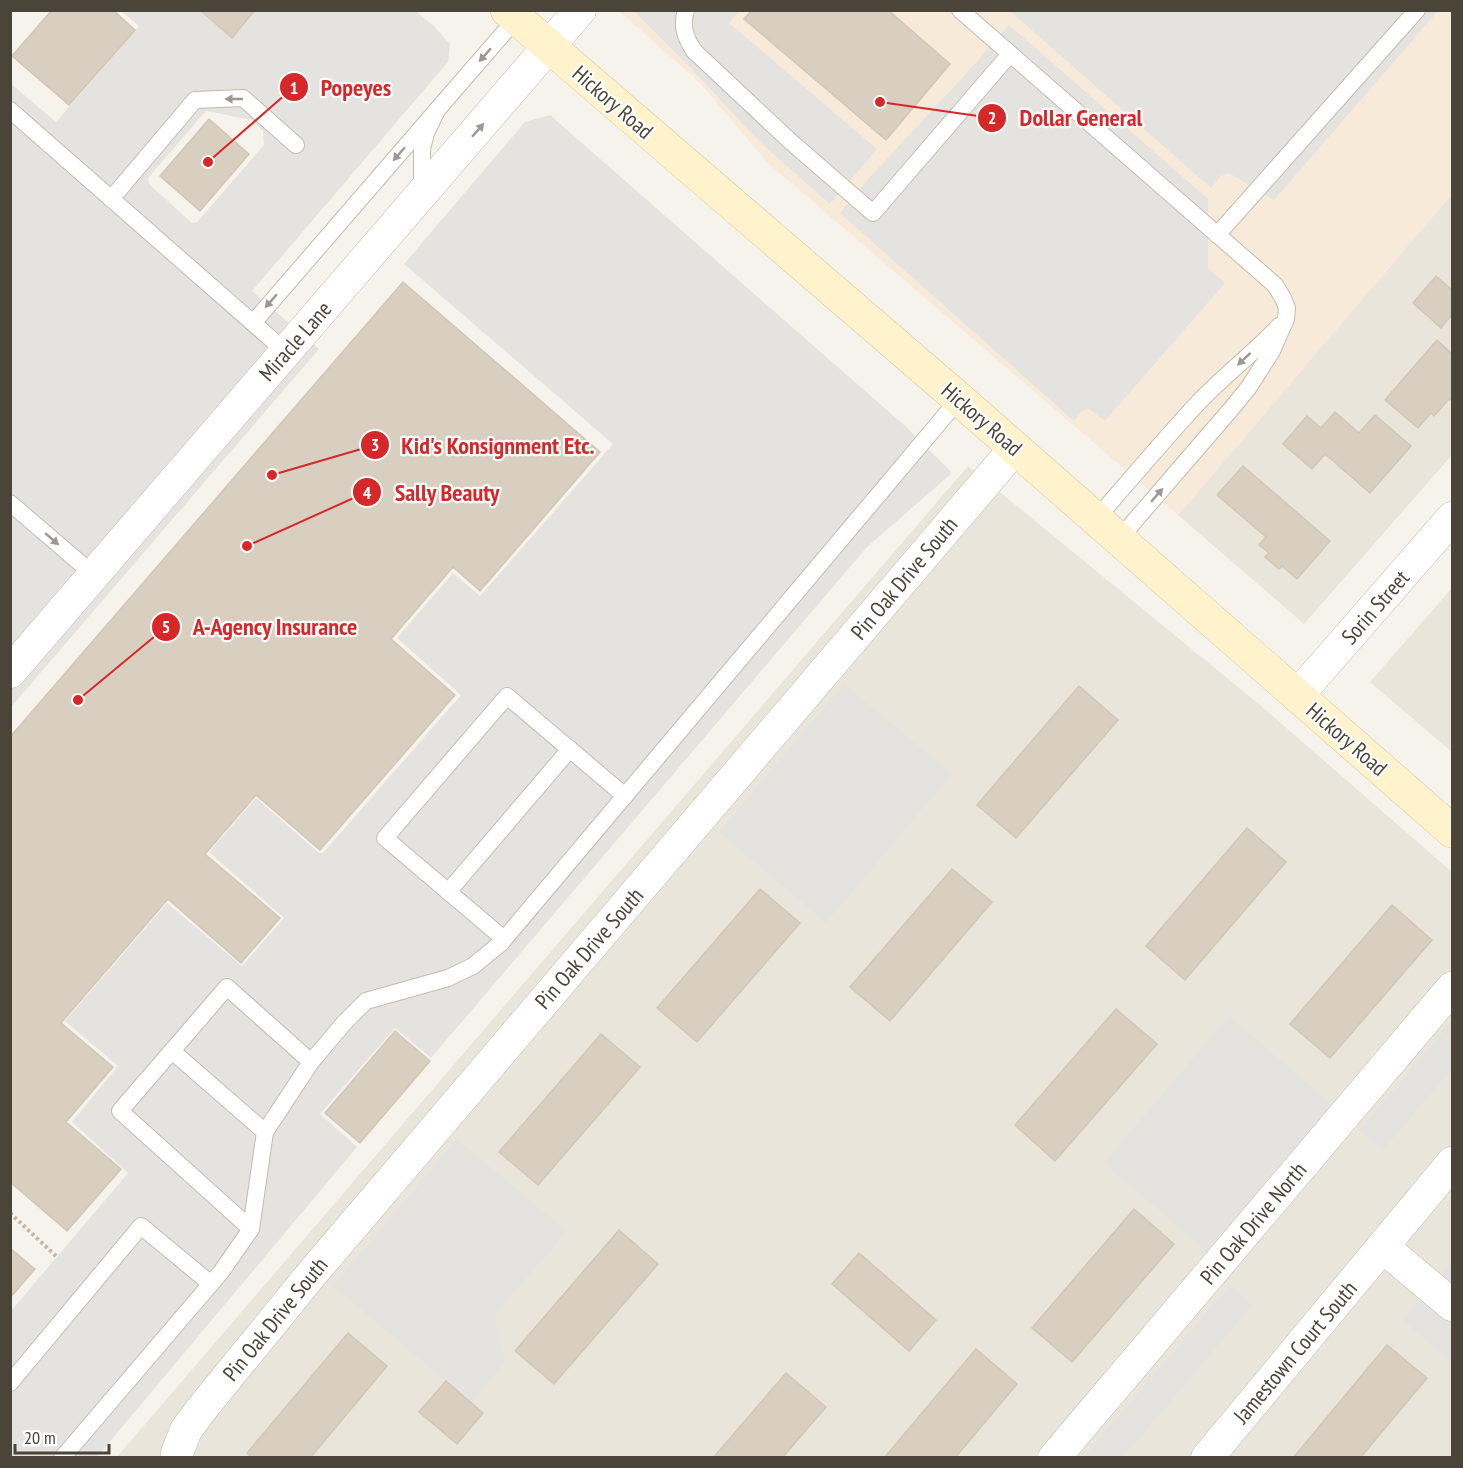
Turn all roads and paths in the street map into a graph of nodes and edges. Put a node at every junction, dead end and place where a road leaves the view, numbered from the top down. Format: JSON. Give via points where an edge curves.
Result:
{"nodes":[{"id":1,"x":580,"y":10,"type":"edge"},
{"id":2,"x":686,"y":10,"type":"edge"},
{"id":3,"x":960,"y":10,"type":"edge"},
{"id":4,"x":1417,"y":10,"type":"edge"},
{"id":5,"x":516,"y":13,"type":"edge"},
{"id":6,"x":549,"y":47,"type":"junction"},
{"id":7,"x":1010,"y":54,"type":"junction"},
{"id":8,"x":437,"y":110,"type":"junction"},
{"id":9,"x":10,"y":111,"type":"edge"},
{"id":10,"x":296,"y":145,"type":"dead end"},
{"id":11,"x":111,"y":199,"type":"junction"},
{"id":12,"x":412,"y":206,"type":"junction"},
{"id":13,"x":1217,"y":235,"type":"junction"},
{"id":14,"x":1286,"y":319,"type":"junction"},
{"id":15,"x":253,"y":323,"type":"junction"},
{"id":16,"x":286,"y":352,"type":"junction"},
{"id":17,"x":959,"y":399,"type":"junction"},
{"id":18,"x":1015,"y":448,"type":"junction"},
{"id":19,"x":10,"y":503,"type":"edge"},
{"id":20,"x":1452,"y":518,"type":"edge"},
{"id":21,"x":1107,"y":529,"type":"junction"},
{"id":22,"x":94,"y":575,"type":"junction"},
{"id":23,"x":10,"y":672,"type":"edge"},
{"id":24,"x":1297,"y":696,"type":"junction"},
{"id":25,"x":570,"y":749,"type":"junction"},
{"id":26,"x":625,"y":796,"type":"junction"},
{"id":27,"x":1452,"y":831,"type":"edge"},
{"id":28,"x":448,"y":892,"type":"junction"},
{"id":29,"x":504,"y":939,"type":"junction"},
{"id":30,"x":1452,"y":988,"type":"edge"},
{"id":31,"x":172,"y":1051,"type":"junction"},
{"id":32,"x":311,"y":1062,"type":"junction"},
{"id":33,"x":265,"y":1132,"type":"junction"},
{"id":34,"x":1452,"y":1163,"type":"edge"},
{"id":35,"x":10,"y":1213,"type":"edge"},
{"id":36,"x":251,"y":1230,"type":"junction"},
{"id":37,"x":1383,"y":1246,"type":"junction"},
{"id":38,"x":57,"y":1257,"type":"dead end"},
{"id":39,"x":211,"y":1284,"type":"junction"},
{"id":40,"x":1452,"y":1305,"type":"edge"},
{"id":41,"x":10,"y":1383,"type":"edge"},
{"id":42,"x":62,"y":1458,"type":"edge"},
{"id":43,"x":177,"y":1458,"type":"edge"},
{"id":44,"x":1054,"y":1458,"type":"edge"},
{"id":45,"x":1207,"y":1458,"type":"edge"}],
"edges":[{"from":1,"to":6,"type":"street","name":"Miracle Lane"},
{"from":2,"to":7,"type":"lane","via":[[684,32],[694,51],[873,213]]},
{"from":3,"to":7,"type":"lane"},
{"from":4,"to":13,"type":"lane"},
{"from":5,"to":6,"type":"street","name":"Hickory Road"},
{"from":5,"to":8,"type":"lane","one_way":true},
{"from":12,"to":6,"type":"street","name":"Miracle Lane","one_way":true},
{"from":6,"to":17,"type":"street","name":"Hickory Road"},
{"from":7,"to":13,"type":"lane"},
{"from":8,"to":12,"type":"lane","via":[[426,133],[422,179]]},
{"from":8,"to":15,"type":"lane","one_way":true},
{"from":9,"to":11,"type":"lane"},
{"from":10,"to":11,"type":"lane","one_way":true,"via":[[243,98],[195,100]]},
{"from":11,"to":15,"type":"lane"},
{"from":12,"to":16,"type":"street","name":"Miracle Lane"},
{"from":13,"to":14,"type":"lane","via":[[1275,285],[1287,308]]},
{"from":14,"to":21,"type":"lane","one_way":true,"via":[[1197,405]]},
{"from":21,"to":14,"type":"lane","one_way":true,"via":[[1249,387]]},
{"from":15,"to":16,"type":"lane"},
{"from":16,"to":22,"type":"street","name":"Miracle Lane"},
{"from":17,"to":18,"type":"street","name":"Hickory Road"},
{"from":17,"to":26,"type":"lane"},
{"from":18,"to":21,"type":"street","name":"Hickory Road"},
{"from":18,"to":43,"type":"street","name":"Pin Oak Drive South","via":[[315,1269],[186,1430]]},
{"from":19,"to":22,"type":"lane","one_way":true},
{"from":20,"to":24,"type":"street","name":"Sorin Street"},
{"from":21,"to":24,"type":"street","name":"Hickory Road"},
{"from":22,"to":23,"type":"street","name":"Miracle Lane"},
{"from":24,"to":27,"type":"street","name":"Hickory Road"},
{"from":25,"to":26,"type":"lane"},
{"from":25,"to":28,"type":"lane"},
{"from":25,"to":28,"type":"lane","via":[[507,696],[385,838]]},
{"from":26,"to":29,"type":"lane"},
{"from":28,"to":29,"type":"lane"},
{"from":29,"to":32,"type":"lane","via":[[473,966],[448,978],[366,1001]]},
{"from":30,"to":44,"type":"street","name":"Pin Oak Drive North"},
{"from":31,"to":32,"type":"lane","via":[[226,987]]},
{"from":31,"to":33,"type":"lane"},
{"from":31,"to":36,"type":"lane","via":[[120,1111]]},
{"from":32,"to":33,"type":"lane"},
{"from":33,"to":36,"type":"lane"},
{"from":34,"to":37,"type":"street","name":"Jamestown Court South"},
{"from":35,"to":38,"type":"path"},
{"from":36,"to":39,"type":"lane"},
{"from":37,"to":40,"type":"street"},
{"from":37,"to":45,"type":"street","name":"Jamestown Court South"},
{"from":39,"to":41,"type":"lane","via":[[141,1226]]},
{"from":39,"to":42,"type":"lane"}]}
